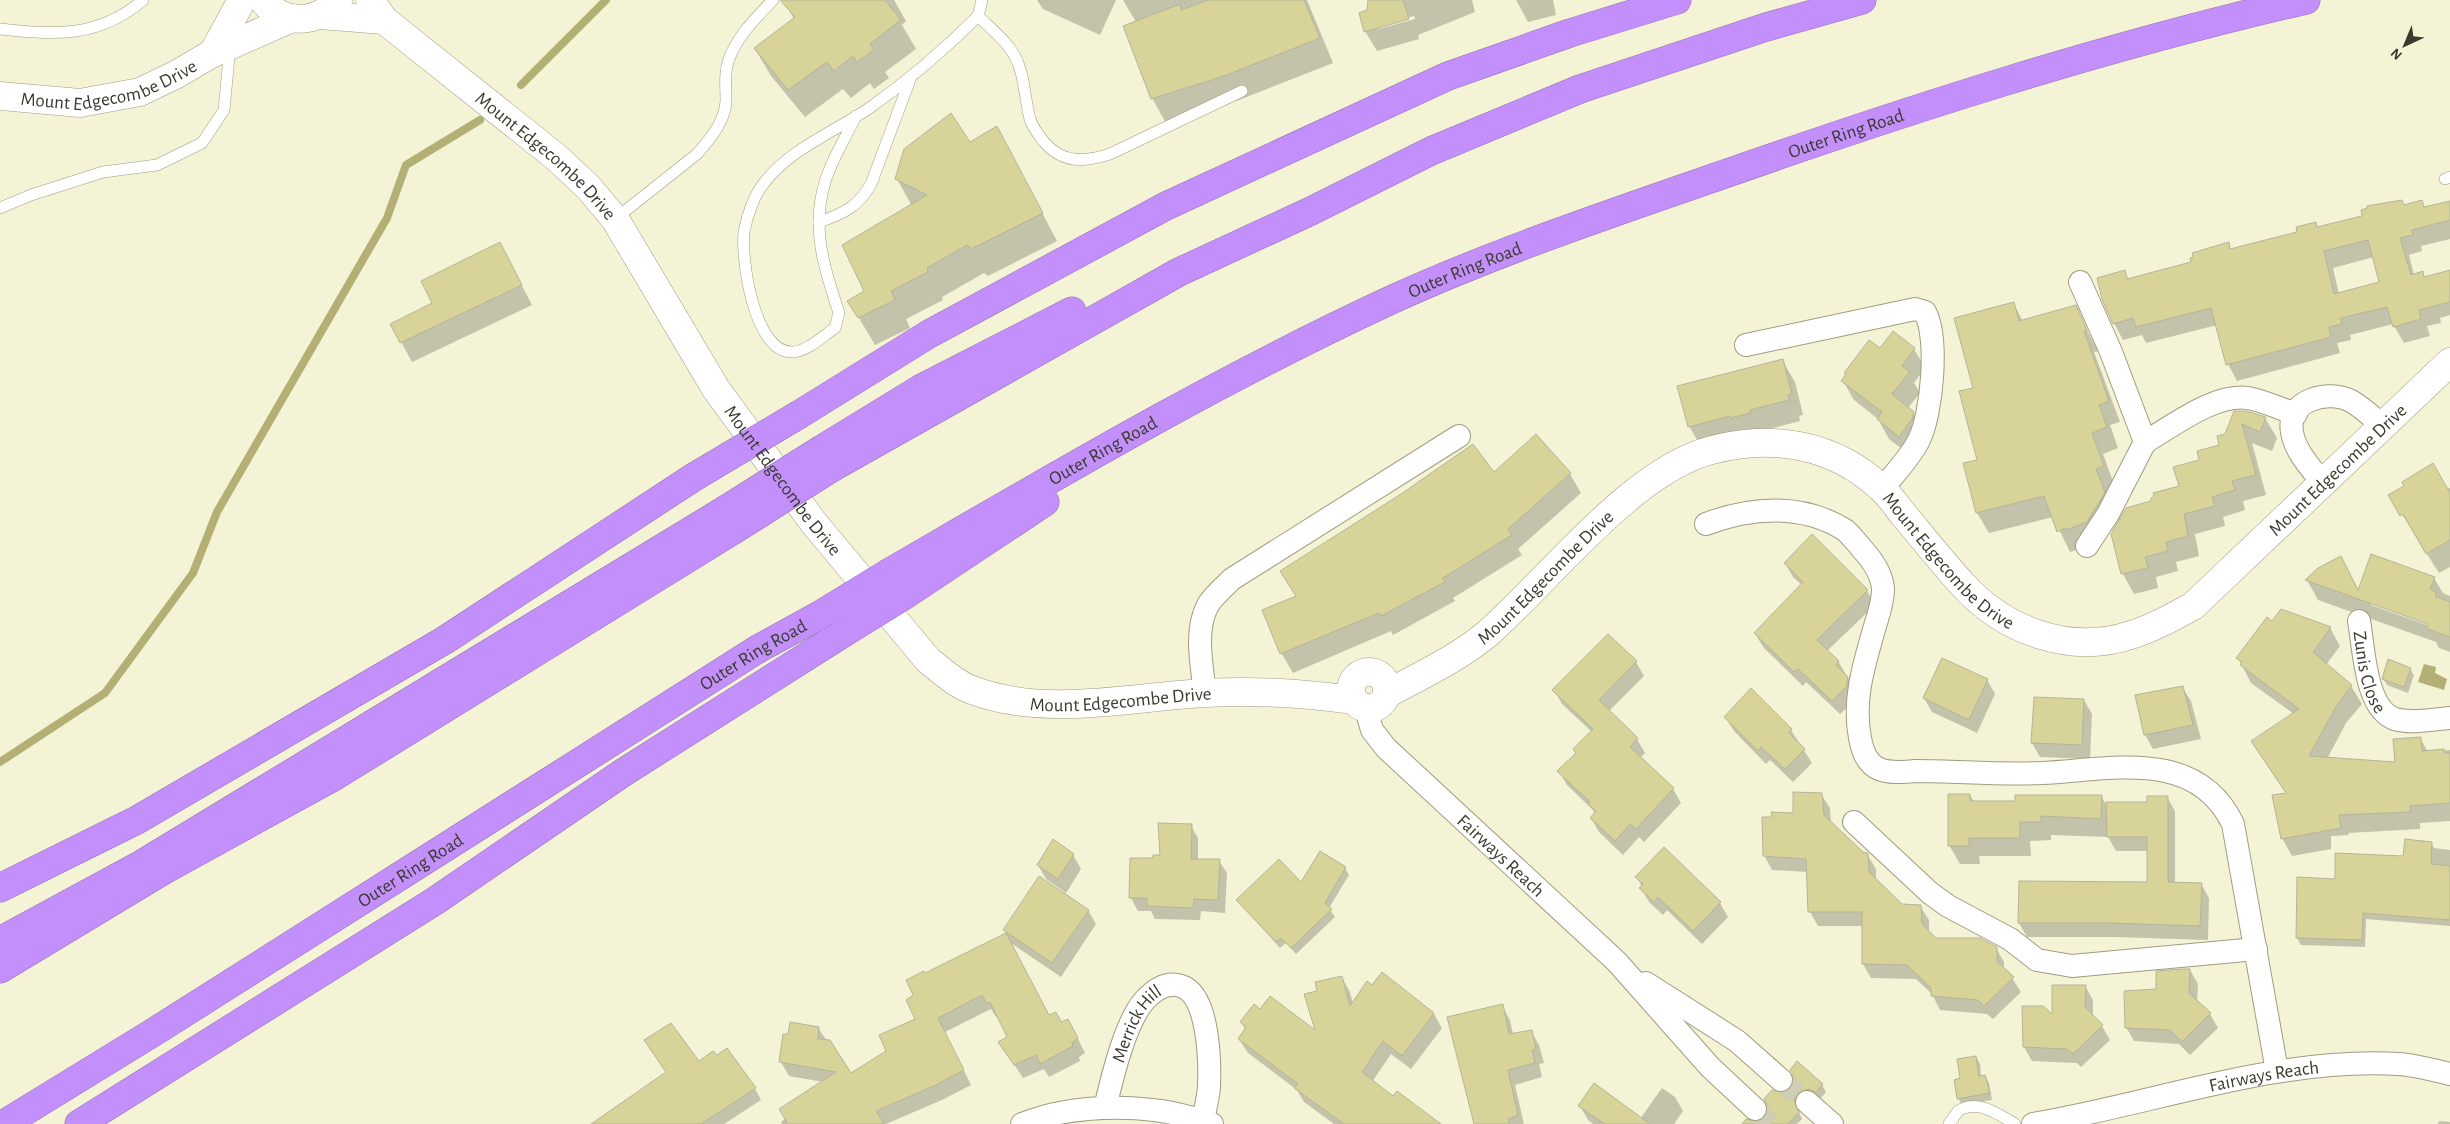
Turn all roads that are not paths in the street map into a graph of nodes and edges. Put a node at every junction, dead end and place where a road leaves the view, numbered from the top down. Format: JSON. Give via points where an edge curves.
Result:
{"nodes":[{"id":1,"x":143,"y":0,"type":"edge"},
{"id":2,"x":242,"y":0,"type":"edge"},
{"id":3,"x":263,"y":0,"type":"edge"},
{"id":4,"x":773,"y":0,"type":"edge"},
{"id":5,"x":982,"y":0,"type":"edge"},
{"id":6,"x":1677,"y":0,"type":"edge"},
{"id":7,"x":1862,"y":0,"type":"edge"},
{"id":8,"x":2306,"y":0,"type":"edge"},
{"id":9,"x":329,"y":7,"type":"edge"},
{"id":10,"x":377,"y":10,"type":"edge"},
{"id":11,"x":978,"y":16,"type":"junction"},
{"id":12,"x":292,"y":18,"type":"junction"},
{"id":13,"x":0,"y":29,"type":"edge"},
{"id":14,"x":221,"y":49,"type":"junction"},
{"id":15,"x":911,"y":77,"type":"junction"},
{"id":16,"x":1242,"y":91,"type":"dead end"},
{"id":17,"x":0,"y":96,"type":"edge"},
{"id":18,"x":856,"y":116,"type":"junction"},
{"id":19,"x":0,"y":208,"type":"edge"},
{"id":20,"x":615,"y":220,"type":"junction"},
{"id":21,"x":819,"y":222,"type":"junction"},
{"id":22,"x":2080,"y":282,"type":"dead end"},
{"id":23,"x":1746,"y":345,"type":"dead end"},
{"id":24,"x":2450,"y":362,"type":"edge"},
{"id":25,"x":2296,"y":414,"type":"junction"},
{"id":26,"x":2382,"y":425,"type":"junction"},
{"id":27,"x":1459,"y":436,"type":"dead end"},
{"id":28,"x":2145,"y":442,"type":"junction"},
{"id":29,"x":1087,"y":458,"type":"junction"},
{"id":30,"x":2322,"y":482,"type":"junction"},
{"id":31,"x":1882,"y":489,"type":"junction"},
{"id":32,"x":728,"y":520,"type":"junction"},
{"id":33,"x":1706,"y":524,"type":"dead end"},
{"id":34,"x":2087,"y":546,"type":"dead end"},
{"id":35,"x":2360,"y":621,"type":"dead end"},
{"id":36,"x":758,"y":649,"type":"junction"},
{"id":37,"x":1205,"y":693,"type":"junction"},
{"id":38,"x":1370,"y":694,"type":"junction"},
{"id":39,"x":2450,"y":718,"type":"edge"},
{"id":40,"x":1854,"y":822,"type":"dead end"},
{"id":41,"x":0,"y":888,"type":"edge"},
{"id":42,"x":0,"y":941,"type":"edge"},
{"id":43,"x":2256,"y":949,"type":"junction"},
{"id":44,"x":1617,"y":962,"type":"junction"},
{"id":45,"x":0,"y":969,"type":"edge"},
{"id":46,"x":2276,"y":1071,"type":"junction"},
{"id":47,"x":2450,"y":1074,"type":"edge"},
{"id":48,"x":1781,"y":1080,"type":"tunnel mouth"},
{"id":49,"x":1807,"y":1102,"type":"tunnel mouth"},
{"id":50,"x":1105,"y":1108,"type":"junction"},
{"id":51,"x":1755,"y":1110,"type":"tunnel mouth"},
{"id":52,"x":1154,"y":1117,"type":"edge"},
{"id":53,"x":2074,"y":1120,"type":"edge"},
{"id":54,"x":1207,"y":1122,"type":"edge"},
{"id":55,"x":4,"y":1124,"type":"edge"},
{"id":56,"x":40,"y":1124,"type":"edge"},
{"id":57,"x":79,"y":1124,"type":"edge"},
{"id":58,"x":1022,"y":1124,"type":"edge"},
{"id":59,"x":1832,"y":1124,"type":"edge"},
{"id":60,"x":1949,"y":1124,"type":"edge"},
{"id":61,"x":2016,"y":1124,"type":"edge"},
{"id":62,"x":2032,"y":1124,"type":"edge"}],
"edges":[{"from":1,"to":13,"type":"lane","via":[[108,24],[65,34]]},
{"from":2,"to":14,"type":"street","name":"Mount Edgecombe Drive"},
{"from":3,"to":12,"type":"street","via":[[279,14]]},
{"from":4,"to":20,"type":"lane","via":[[743,33],[732,54],[725,73],[724,113],[708,141]]},
{"from":5,"to":11,"type":"lane"},
{"from":6,"to":41,"type":"highway","bridge":true,"via":[[1448,76],[1166,206],[929,334],[694,477],[444,640],[137,820]]},
{"from":7,"to":32,"type":"highway","bridge":true,"via":[[1763,28],[1580,89],[1431,151],[1179,272],[827,458]]},
{"from":8,"to":29,"type":"highway","name":"Outer Ring Road","via":[[2207,23],[1973,90],[1498,255],[1391,300],[1240,375]]},
{"from":9,"to":10,"type":"street","name":"Mount Edgecombe Drive"},
{"from":9,"to":12,"type":"street","name":"Mount Edgecombe Drive","via":[[306,19]]},
{"from":10,"to":20,"type":"street","name":"Mount Edgecombe Drive","via":[[556,157],[588,187]]},
{"from":11,"to":15,"type":"lane"},
{"from":11,"to":16,"type":"lane","via":[[1018,63],[1030,121],[1050,149],[1078,161],[1110,154]]},
{"from":12,"to":14,"type":"street","name":"Mount Edgecombe Drive"},
{"from":14,"to":17,"type":"street","name":"Mount Edgecombe Drive","via":[[140,92],[80,103]]},
{"from":14,"to":19,"type":"lane","via":[[224,110],[202,143],[157,166],[103,172]]},
{"from":15,"to":18,"type":"lane"},
{"from":15,"to":21,"type":"lane","via":[[865,196],[842,214]]},
{"from":18,"to":21,"type":"lane","via":[[822,193]]},
{"from":18,"to":21,"type":"lane","via":[[785,160],[763,183],[744,231],[745,267],[757,317],[767,338],[788,352],[806,348],[835,328],[839,319],[820,248]]},
{"from":20,"to":37,"type":"street","name":"Mount Edgecombe Drive","via":[[716,389],[813,522],[928,660],[940,670],[970,690],[1035,704],[1074,705]]},
{"from":22,"to":28,"type":"street"},
{"from":23,"to":31,"type":"street","via":[[1915,309],[1925,312],[1931,327],[1933,358],[1926,424],[1910,454]]},
{"from":24,"to":26,"type":"street","name":"Mount Edgecombe Drive"},
{"from":25,"to":26,"type":"street","via":[[2311,399],[2331,394],[2351,401]]},
{"from":25,"to":28,"type":"street","via":[[2249,398],[2234,397],[2216,402]]},
{"from":25,"to":30,"type":"street","via":[[2292,431],[2295,441]]},
{"from":26,"to":30,"type":"street","name":"Mount Edgecombe Drive"},
{"from":27,"to":37,"type":"street","via":[[1232,579],[1217,594],[1208,605],[1202,623]]},
{"from":28,"to":34,"type":"street","via":[[2108,514]]},
{"from":29,"to":36,"type":"highway","name":"Outer Ring Road","bridge":true},
{"from":29,"to":57,"type":"highway","bridge":true,"via":[[1055,496],[624,772],[435,901]]},
{"from":30,"to":31,"type":"street","name":"Mount Edgecombe Drive","via":[[2193,606],[2130,636],[2098,643],[2064,641],[2034,634],[2003,619],[1963,584]]},
{"from":31,"to":38,"type":"street","name":"Mount Edgecombe Drive","via":[[1858,471],[1820,451],[1779,442],[1745,443],[1709,450],[1674,466],[1606,517],[1487,634],[1456,658]]},
{"from":32,"to":42,"type":"highway","via":[[329,748],[142,864]]},
{"from":32,"to":45,"type":"highway","via":[[662,576],[335,776],[164,870]]},
{"from":33,"to":43,"type":"street","via":[[1728,515],[1764,509],[1794,512],[1846,531],[1869,556],[1883,586],[1883,602],[1857,693],[1861,745],[1874,767],[1895,773],[2041,773],[2152,768],[2174,772],[2194,781],[2214,796],[2233,824]]},
{"from":35,"to":39,"type":"street","name":"Zunis Close","via":[[2371,692],[2387,714],[2395,719],[2408,720]]},
{"from":36,"to":55,"type":"highway","name":"Outer Ring Road"},
{"from":36,"to":56,"type":"highway","via":[[160,1048]]},
{"from":37,"to":38,"type":"street","name":"Mount Edgecombe Drive"},
{"from":38,"to":44,"type":"street","name":"Fairways Reach","via":[[1386,737],[1386,748]]},
{"from":40,"to":43,"type":"street","via":[[1930,893],[2010,939],[2037,960],[2072,966]]},
{"from":43,"to":46,"type":"street"},
{"from":44,"to":48,"type":"street","name":"Fairways Reach","via":[[1737,1041]]},
{"from":44,"to":51,"type":"street","name":"Fairways Reach","via":[[1710,1067]]},
{"from":46,"to":47,"type":"street","name":"Fairways Reach","via":[[2339,1064],[2399,1064]]},
{"from":46,"to":53,"type":"street","name":"Fairways Reach"},
{"from":49,"to":59,"type":"street"},
{"from":50,"to":52,"type":"street","name":"Merrick Hill"},
{"from":50,"to":54,"type":"street","name":"Merrick Hill","via":[[1114,1070],[1134,1017],[1152,993],[1175,984],[1194,994],[1200,1007],[1208,1051]]},
{"from":50,"to":58,"type":"street","name":"Merrick Hill","via":[[1058,1113]]},
{"from":52,"to":54,"type":"street","name":"Merrick Hill"},
{"from":53,"to":62,"type":"street","name":"Fairways Reach"},
{"from":60,"to":61,"type":"lane","via":[[1958,1111],[1974,1106],[1997,1113]]}]}
